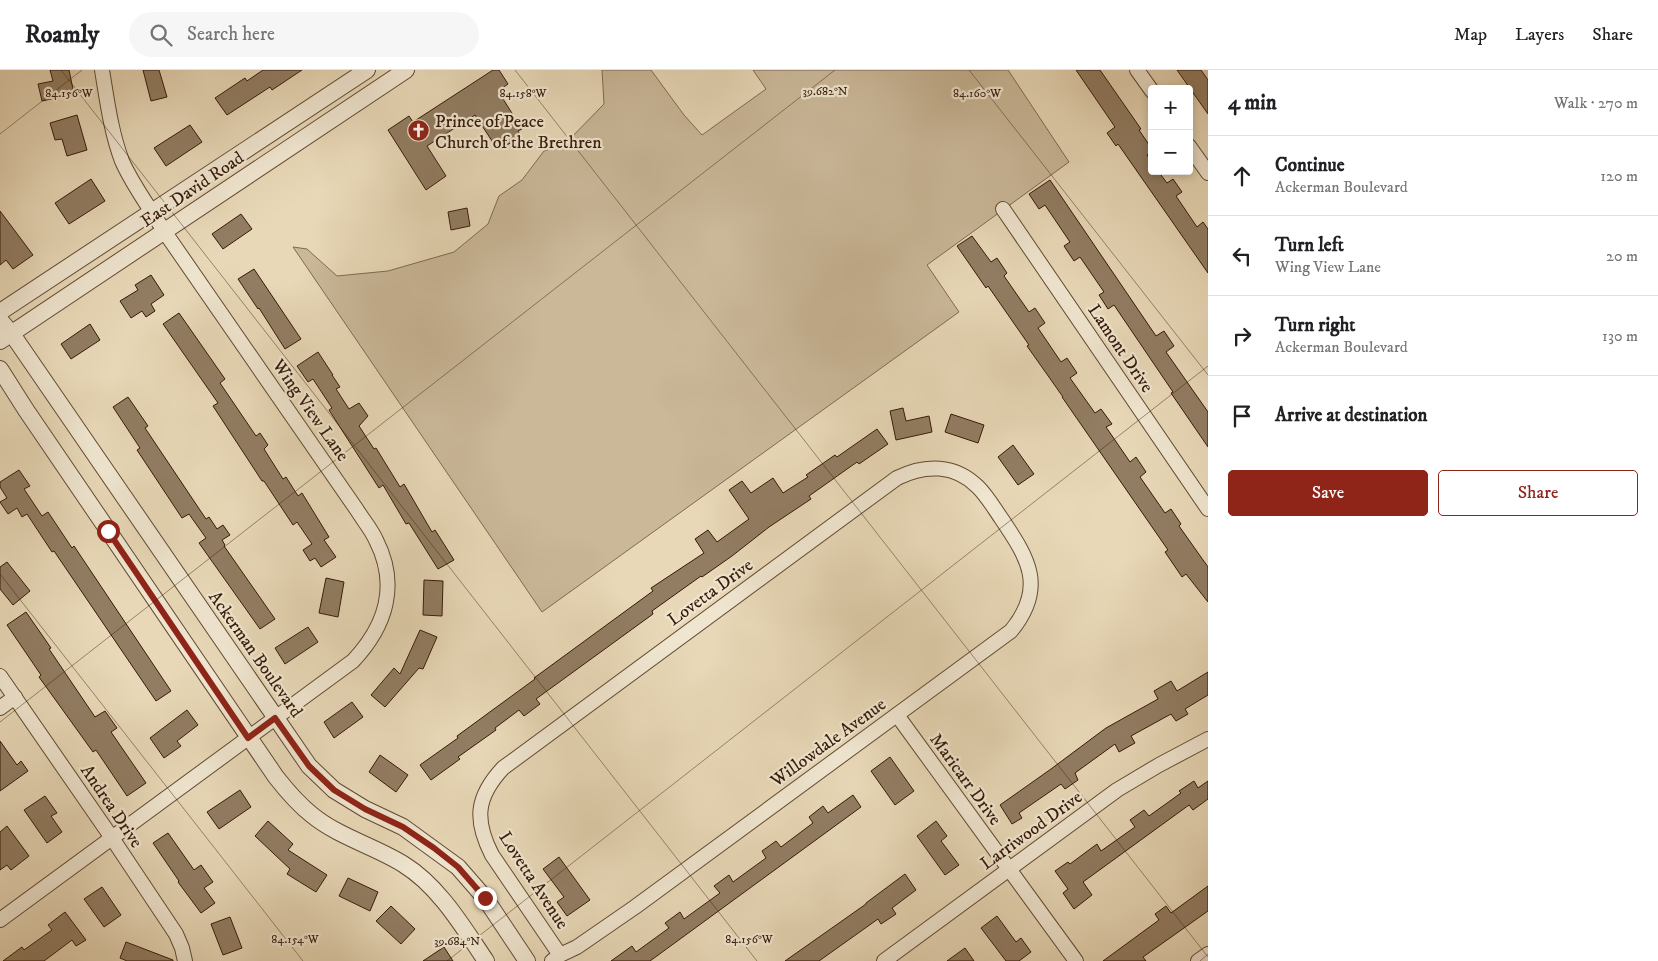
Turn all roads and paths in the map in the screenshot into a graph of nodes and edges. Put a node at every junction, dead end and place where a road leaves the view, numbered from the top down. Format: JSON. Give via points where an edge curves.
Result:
{"nodes":[{"id":1,"x":102,"y":70,"type":"edge"},
{"id":2,"x":368,"y":70,"type":"edge"},
{"id":3,"x":406,"y":70,"type":"edge"},
{"id":4,"x":1137,"y":70,"type":"edge"},
{"id":5,"x":1148,"y":85,"type":"edge"},
{"id":6,"x":1193,"y":152,"type":"edge"},
{"id":7,"x":1208,"y":173,"type":"edge"},
{"id":8,"x":1002,"y":209,"type":"dead end"},
{"id":9,"x":152,"y":211,"type":"junction"},
{"id":10,"x":164,"y":231,"type":"junction"},
{"id":11,"x":0,"y":312,"type":"edge"},
{"id":12,"x":0,"y":320,"type":"edge"},
{"id":13,"x":6,"y":337,"type":"edge"},
{"id":14,"x":0,"y":369,"type":"edge"},
{"id":15,"x":994,"y":508,"type":"joint"},
{"id":16,"x":1208,"y":509,"type":"edge"},
{"id":17,"x":0,"y":676,"type":"edge"},
{"id":18,"x":15,"y":698,"type":"junction"},
{"id":19,"x":0,"y":708,"type":"edge"},
{"id":20,"x":897,"y":715,"type":"junction"},
{"id":21,"x":275,"y":718,"type":"junction"},
{"id":22,"x":248,"y":738,"type":"junction"},
{"id":23,"x":1208,"y":739,"type":"edge"},
{"id":24,"x":480,"y":823,"type":"joint"},
{"id":25,"x":112,"y":838,"type":"junction"},
{"id":26,"x":1008,"y":869,"type":"junction"},
{"id":27,"x":0,"y":920,"type":"edge"},
{"id":28,"x":1208,"y":954,"type":"edge"},
{"id":29,"x":556,"y":958,"type":"edge"},
{"id":30,"x":185,"y":961,"type":"edge"},
{"id":31,"x":486,"y":961,"type":"edge"},
{"id":32,"x":527,"y":961,"type":"edge"},
{"id":33,"x":884,"y":961,"type":"edge"},
{"id":34,"x":1076,"y":961,"type":"edge"},
{"id":35,"x":1198,"y":961,"type":"edge"}],
"edges":[{"from":1,"to":9,"type":"street","name":"Wing View Lane","via":[[115,141],[136,187]]},
{"from":2,"to":9,"type":"street","name":"East David Road"},
{"from":3,"to":10,"type":"street","name":"East David Road"},
{"from":4,"to":5,"type":"street"},
{"from":6,"to":7,"type":"street"},
{"from":8,"to":16,"type":"street","name":"Lamont Drive"},
{"from":9,"to":10,"type":"street","name":"Wing View Lane"},
{"from":9,"to":11,"type":"street","name":"East David Road"},
{"from":10,"to":13,"type":"street","name":"East David Road"},
{"from":10,"to":21,"type":"street","name":"Wing View Lane","via":[[357,510],[376,539],[382,555],[387,595],[384,614],[367,646],[353,661]]},
{"from":12,"to":13,"type":"street","name":"Ackerman Boulevard"},
{"from":13,"to":21,"type":"street","name":"Ackerman Boulevard"},
{"from":14,"to":22,"type":"street"},
{"from":15,"to":20,"type":"street","name":"Willowdale Avenue","via":[[1019,544],[1030,572],[1031,589],[1021,619],[1011,630]]},
{"from":15,"to":24,"type":"street","name":"Lovetta Drive","via":[[979,488],[954,471],[922,468],[898,478],[502,768],[485,792],[480,806]]},
{"from":17,"to":18,"type":"street","name":"Andrea Drive"},
{"from":18,"to":19,"type":"street"},
{"from":18,"to":25,"type":"street","name":"Andrea Drive"},
{"from":20,"to":26,"type":"street","name":"Maricarr Drive"},
{"from":20,"to":29,"type":"street","name":"Willowdale Avenue","via":[[635,907]]},
{"from":21,"to":22,"type":"street","name":"Wing View Lane"},
{"from":21,"to":32,"type":"street","name":"Ackerman Boulevard","via":[[309,766],[334,790],[403,827],[458,867],[485,898]]},
{"from":22,"to":25,"type":"street","name":"Wing View Lane"},
{"from":22,"to":31,"type":"street","via":[[281,783],[313,816],[403,864],[424,880],[448,906]]},
{"from":23,"to":26,"type":"street","name":"Larriwood Drive","via":[[1117,790]]},
{"from":24,"to":29,"type":"street","name":"Lovetta Avenue","via":[[492,855]]},
{"from":25,"to":27,"type":"street","name":"Wing View Lane"},
{"from":25,"to":30,"type":"street","name":"Andrea Drive","via":[[176,934]]},
{"from":26,"to":33,"type":"street","name":"Larriwood Drive"},
{"from":26,"to":34,"type":"street","name":"Maricarr Drive"},
{"from":28,"to":35,"type":"street"}]}
